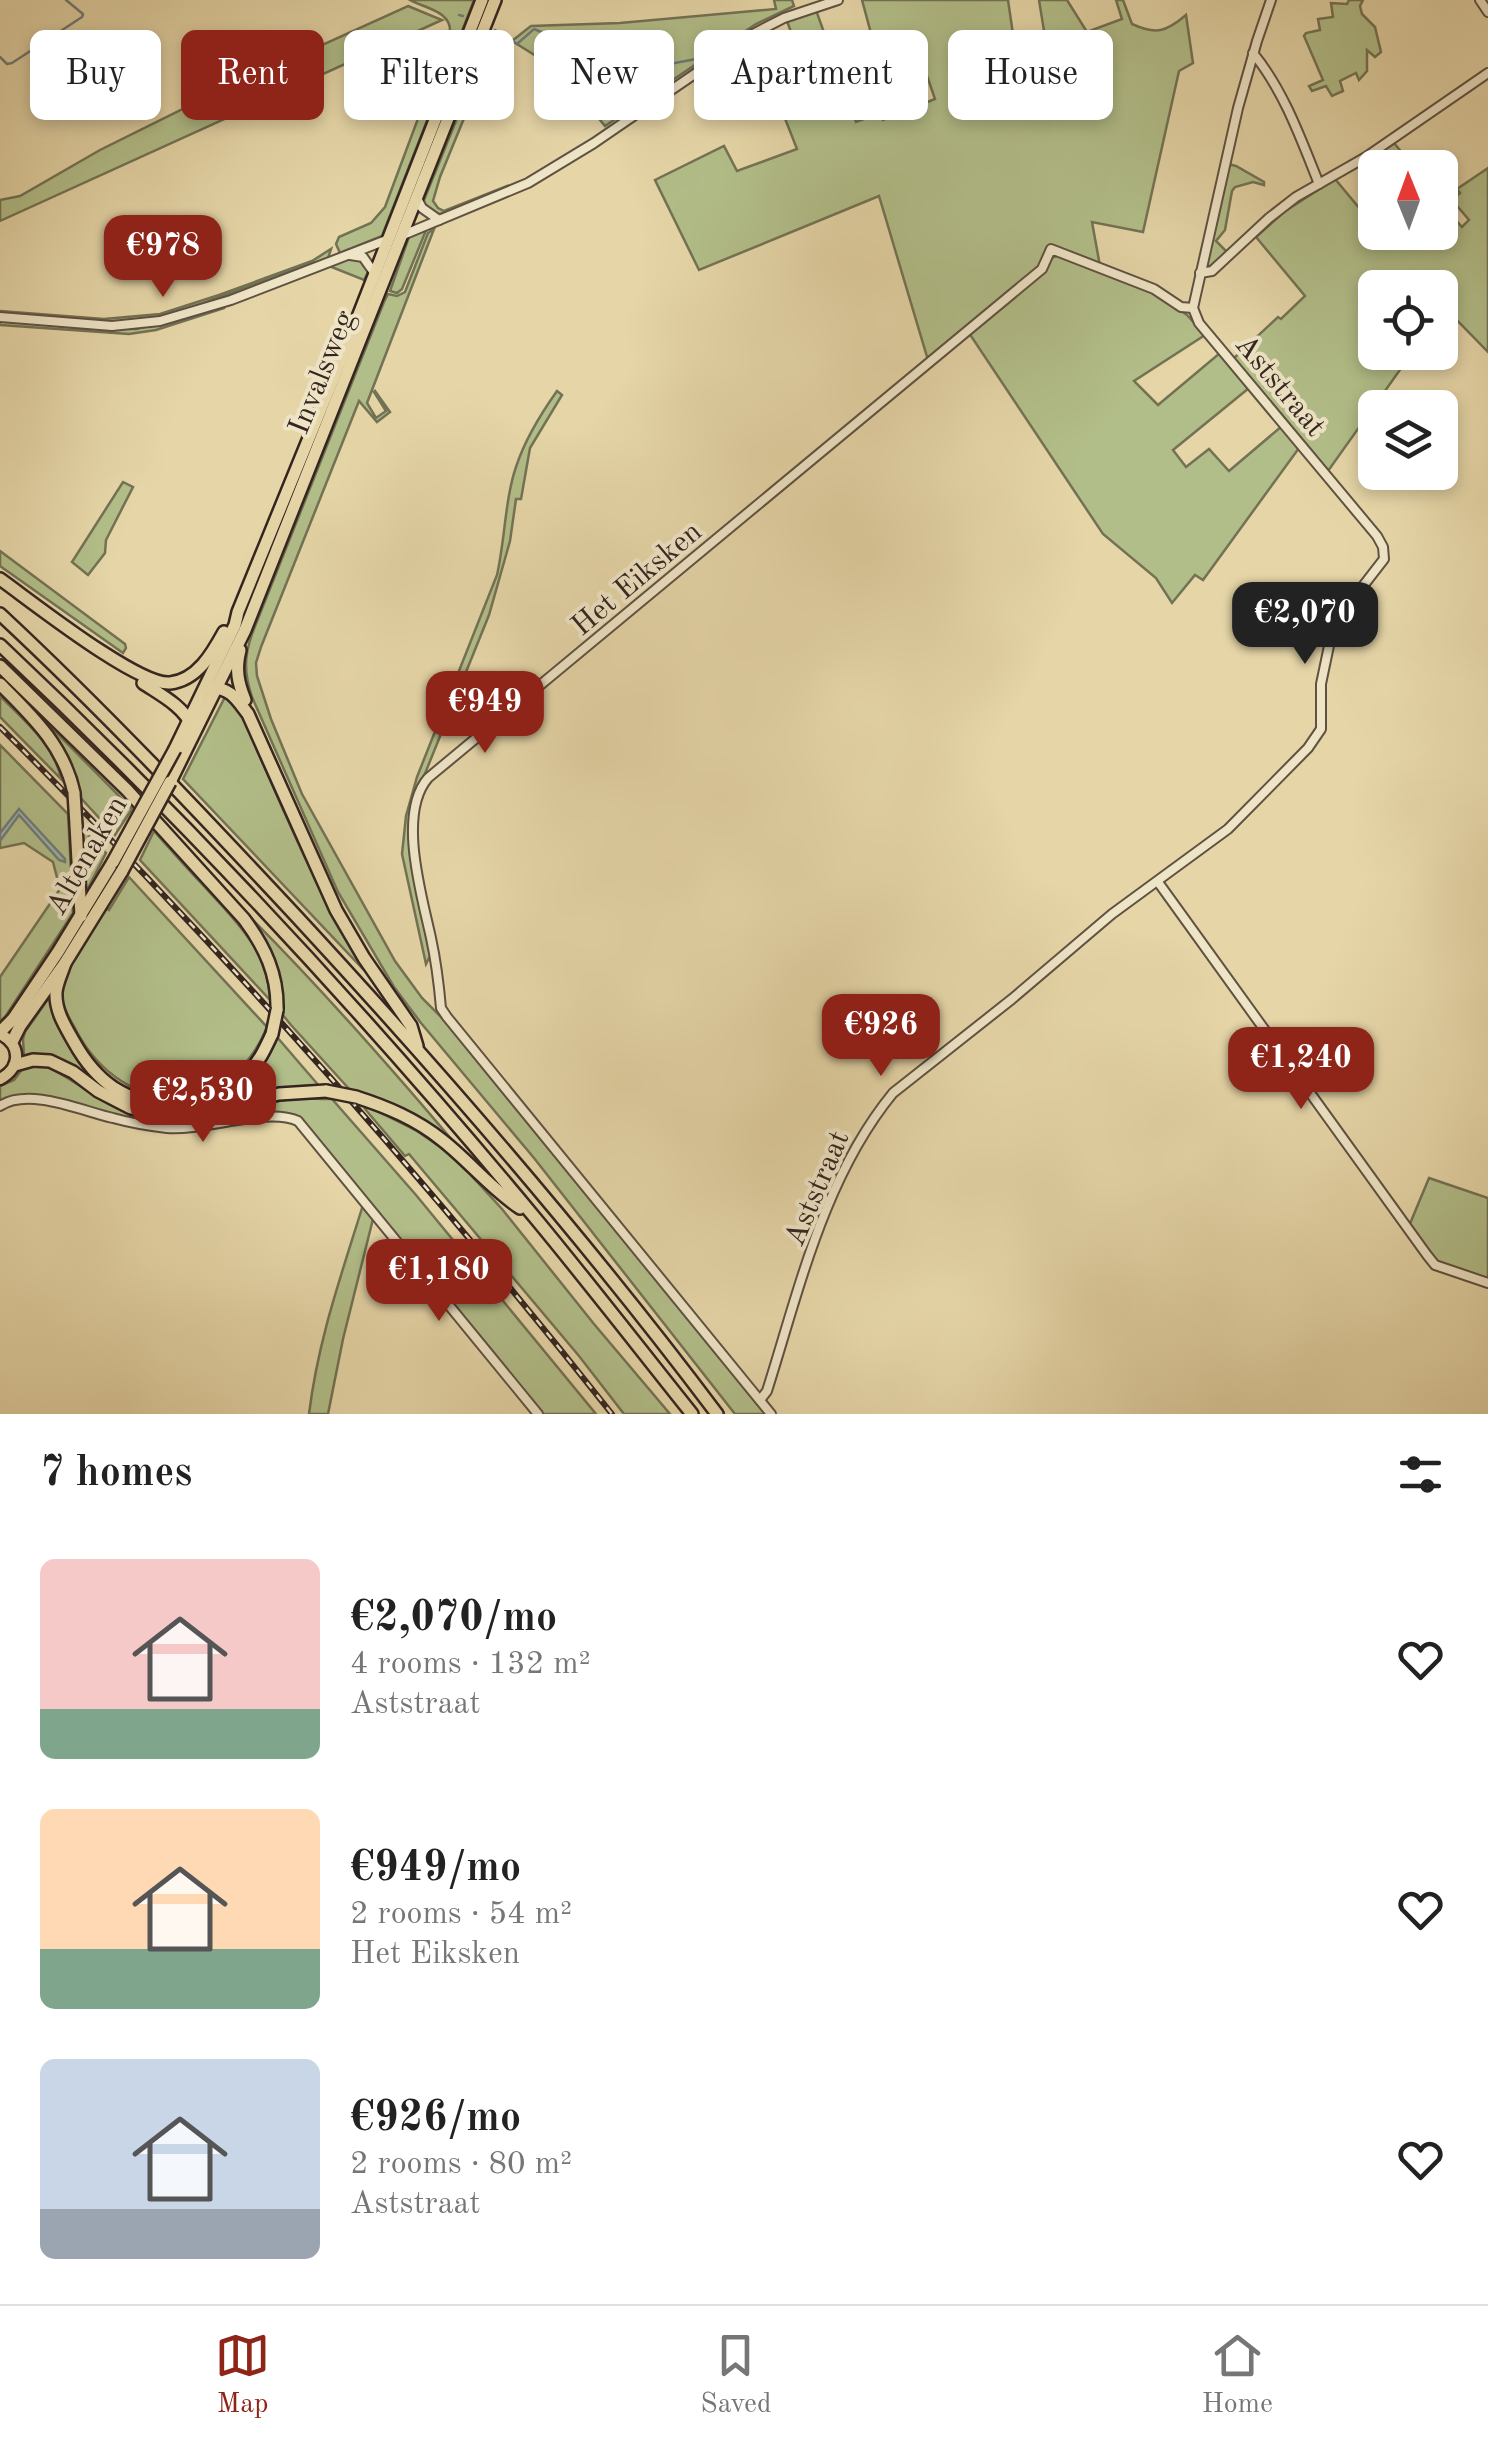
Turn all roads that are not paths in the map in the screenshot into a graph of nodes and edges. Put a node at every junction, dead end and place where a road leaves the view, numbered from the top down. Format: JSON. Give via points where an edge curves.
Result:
{"nodes":[{"id":1,"x":482,"y":0,"type":"edge"},
{"id":2,"x":494,"y":0,"type":"edge"},
{"id":3,"x":795,"y":0,"type":"edge"},
{"id":4,"x":838,"y":0,"type":"edge"},
{"id":5,"x":1271,"y":0,"type":"edge"},
{"id":6,"x":1480,"y":0,"type":"edge"},
{"id":7,"x":799,"y":12,"type":"junction"},
{"id":8,"x":1488,"y":12,"type":"edge"},
{"id":9,"x":1253,"y":53,"type":"junction"},
{"id":10,"x":1488,"y":74,"type":"edge"},
{"id":11,"x":1319,"y":184,"type":"junction"},
{"id":12,"x":417,"y":198,"type":"junction"},
{"id":13,"x":439,"y":220,"type":"junction"},
{"id":14,"x":403,"y":235,"type":"junction"},
{"id":15,"x":388,"y":240,"type":"junction"},
{"id":16,"x":345,"y":256,"type":"junction"},
{"id":17,"x":1200,"y":273,"type":"junction"},
{"id":18,"x":375,"y":274,"type":"junction"},
{"id":19,"x":1193,"y":308,"type":"junction"},
{"id":20,"x":0,"y":317,"type":"edge"},
{"id":21,"x":0,"y":579,"type":"edge"},
{"id":22,"x":238,"y":612,"type":"junction"},
{"id":23,"x":0,"y":614,"type":"edge"},
{"id":24,"x":245,"y":630,"type":"junction"},
{"id":25,"x":0,"y":644,"type":"edge"},
{"id":26,"x":0,"y":666,"type":"edge"},
{"id":27,"x":124,"y":667,"type":"junction"},
{"id":28,"x":0,"y":684,"type":"edge"},
{"id":29,"x":212,"y":688,"type":"junction"},
{"id":30,"x":248,"y":714,"type":"junction"},
{"id":31,"x":190,"y":720,"type":"junction"},
{"id":32,"x":194,"y":735,"type":"junction"},
{"id":33,"x":179,"y":753,"type":"junction"},
{"id":34,"x":117,"y":866,"type":"junction"},
{"id":35,"x":1158,"y":882,"type":"junction"},
{"id":36,"x":81,"y":916,"type":"junction"},
{"id":37,"x":65,"y":963,"type":"junction"},
{"id":38,"x":0,"y":1033,"type":"edge"},
{"id":39,"x":12,"y":1042,"type":"junction"},
{"id":40,"x":419,"y":1050,"type":"junction"},
{"id":41,"x":16,"y":1064,"type":"junction"},
{"id":42,"x":0,"y":1078,"type":"edge"},
{"id":43,"x":0,"y":1106,"type":"edge"},
{"id":44,"x":536,"y":1219,"type":"junction"},
{"id":45,"x":1488,"y":1283,"type":"edge"},
{"id":46,"x":760,"y":1400,"type":"junction"},
{"id":47,"x":538,"y":1414,"type":"edge"},
{"id":48,"x":692,"y":1414,"type":"edge"},
{"id":49,"x":718,"y":1414,"type":"edge"},
{"id":50,"x":771,"y":1414,"type":"edge"}],
"edges":[{"from":1,"to":15,"type":"highway","name":"Invalsweg"},
{"from":2,"to":12,"type":"highway","name":"Invalsweg"},
{"from":3,"to":7,"type":"street"},
{"from":4,"to":7,"type":"street"},
{"from":5,"to":9,"type":"street"},
{"from":6,"to":8,"type":"street"},
{"from":7,"to":13,"type":"street","via":[[754,34],[547,172]]},
{"from":9,"to":11,"type":"street","via":[[1295,123]]},
{"from":9,"to":17,"type":"street"},
{"from":10,"to":11,"type":"street"},
{"from":11,"to":17,"type":"street","via":[[1268,218],[1212,272]]},
{"from":12,"to":13,"type":"street"},
{"from":12,"to":14,"type":"highway","name":"Invalsweg"},
{"from":13,"to":14,"type":"street"},
{"from":14,"to":24,"type":"highway","name":"Invalsweg"},
{"from":15,"to":16,"type":"street"},
{"from":15,"to":18,"type":"highway","name":"Invalsweg"},
{"from":16,"to":18,"type":"street","via":[[363,257]]},
{"from":16,"to":20,"type":"street","via":[[231,300],[141,324]]},
{"from":17,"to":19,"type":"street"},
{"from":18,"to":22,"type":"highway","name":"Invalsweg"},
{"from":19,"to":35,"type":"street","name":"Aststraat","via":[[1378,536],[1384,559],[1330,641],[1316,737],[1228,828]]},
{"from":19,"to":46,"type":"street","name":"Het Eiksken","via":[[1051,250],[1042,269],[419,792],[416,872],[447,1017]]},
{"from":21,"to":27,"type":"highway"},
{"from":22,"to":27,"type":"highway","via":[[192,675],[159,683]]},
{"from":22,"to":29,"type":"highway","name":"Invalsweg"},
{"from":23,"to":40,"type":"highway","via":[[224,838]]},
{"from":24,"to":29,"type":"highway","name":"Invalsweg"},
{"from":24,"to":30,"type":"highway","via":[[237,676]]},
{"from":25,"to":44,"type":"highway","via":[[300,950]]},
{"from":26,"to":37,"type":"highway","bridge":true,"via":[[126,790],[257,936],[276,988],[272,1034],[250,1072],[228,1090],[194,1103],[138,1099],[94,1071],[65,1027],[56,991]]},
{"from":27,"to":31,"type":"highway"},
{"from":28,"to":36,"type":"highway","bridge":true,"via":[[48,734],[70,772]]},
{"from":29,"to":30,"type":"highway","via":[[236,696]]},
{"from":29,"to":31,"type":"highway","name":"Invalsweg"},
{"from":29,"to":32,"type":"highway","name":"Invalsweg"},
{"from":30,"to":40,"type":"highway","via":[[336,910],[411,1026]]},
{"from":31,"to":32,"type":"highway"},
{"from":31,"to":33,"type":"highway","name":"Invalsweg"},
{"from":32,"to":33,"type":"highway","name":"Invalsweg"},
{"from":33,"to":34,"type":"highway","name":"Altenaken","bridge":true},
{"from":34,"to":36,"type":"highway","name":"Altenaken"},
{"from":34,"to":37,"type":"highway","name":"Altenaken"},
{"from":35,"to":45,"type":"street","via":[[1426,1255]]},
{"from":35,"to":46,"type":"street","name":"Aststraat","via":[[893,1093],[878,1112],[828,1209]]},
{"from":36,"to":38,"type":"highway","name":"Altenaken"},
{"from":37,"to":39,"type":"highway","name":"Altenaken"},
{"from":38,"to":39,"type":"main road"},
{"from":39,"to":41,"type":"main road"},
{"from":40,"to":49,"type":"highway"},
{"from":41,"to":42,"type":"main road"},
{"from":41,"to":44,"type":"highway","bridge":true,"via":[[50,1061],[131,1108],[166,1116],[279,1094],[356,1096],[443,1140]]},
{"from":43,"to":47,"type":"street","via":[[24,1099],[64,1104],[167,1128],[281,1115],[298,1121]]},
{"from":44,"to":48,"type":"highway"},
{"from":46,"to":50,"type":"street","name":"Het Eiksken"}]}
